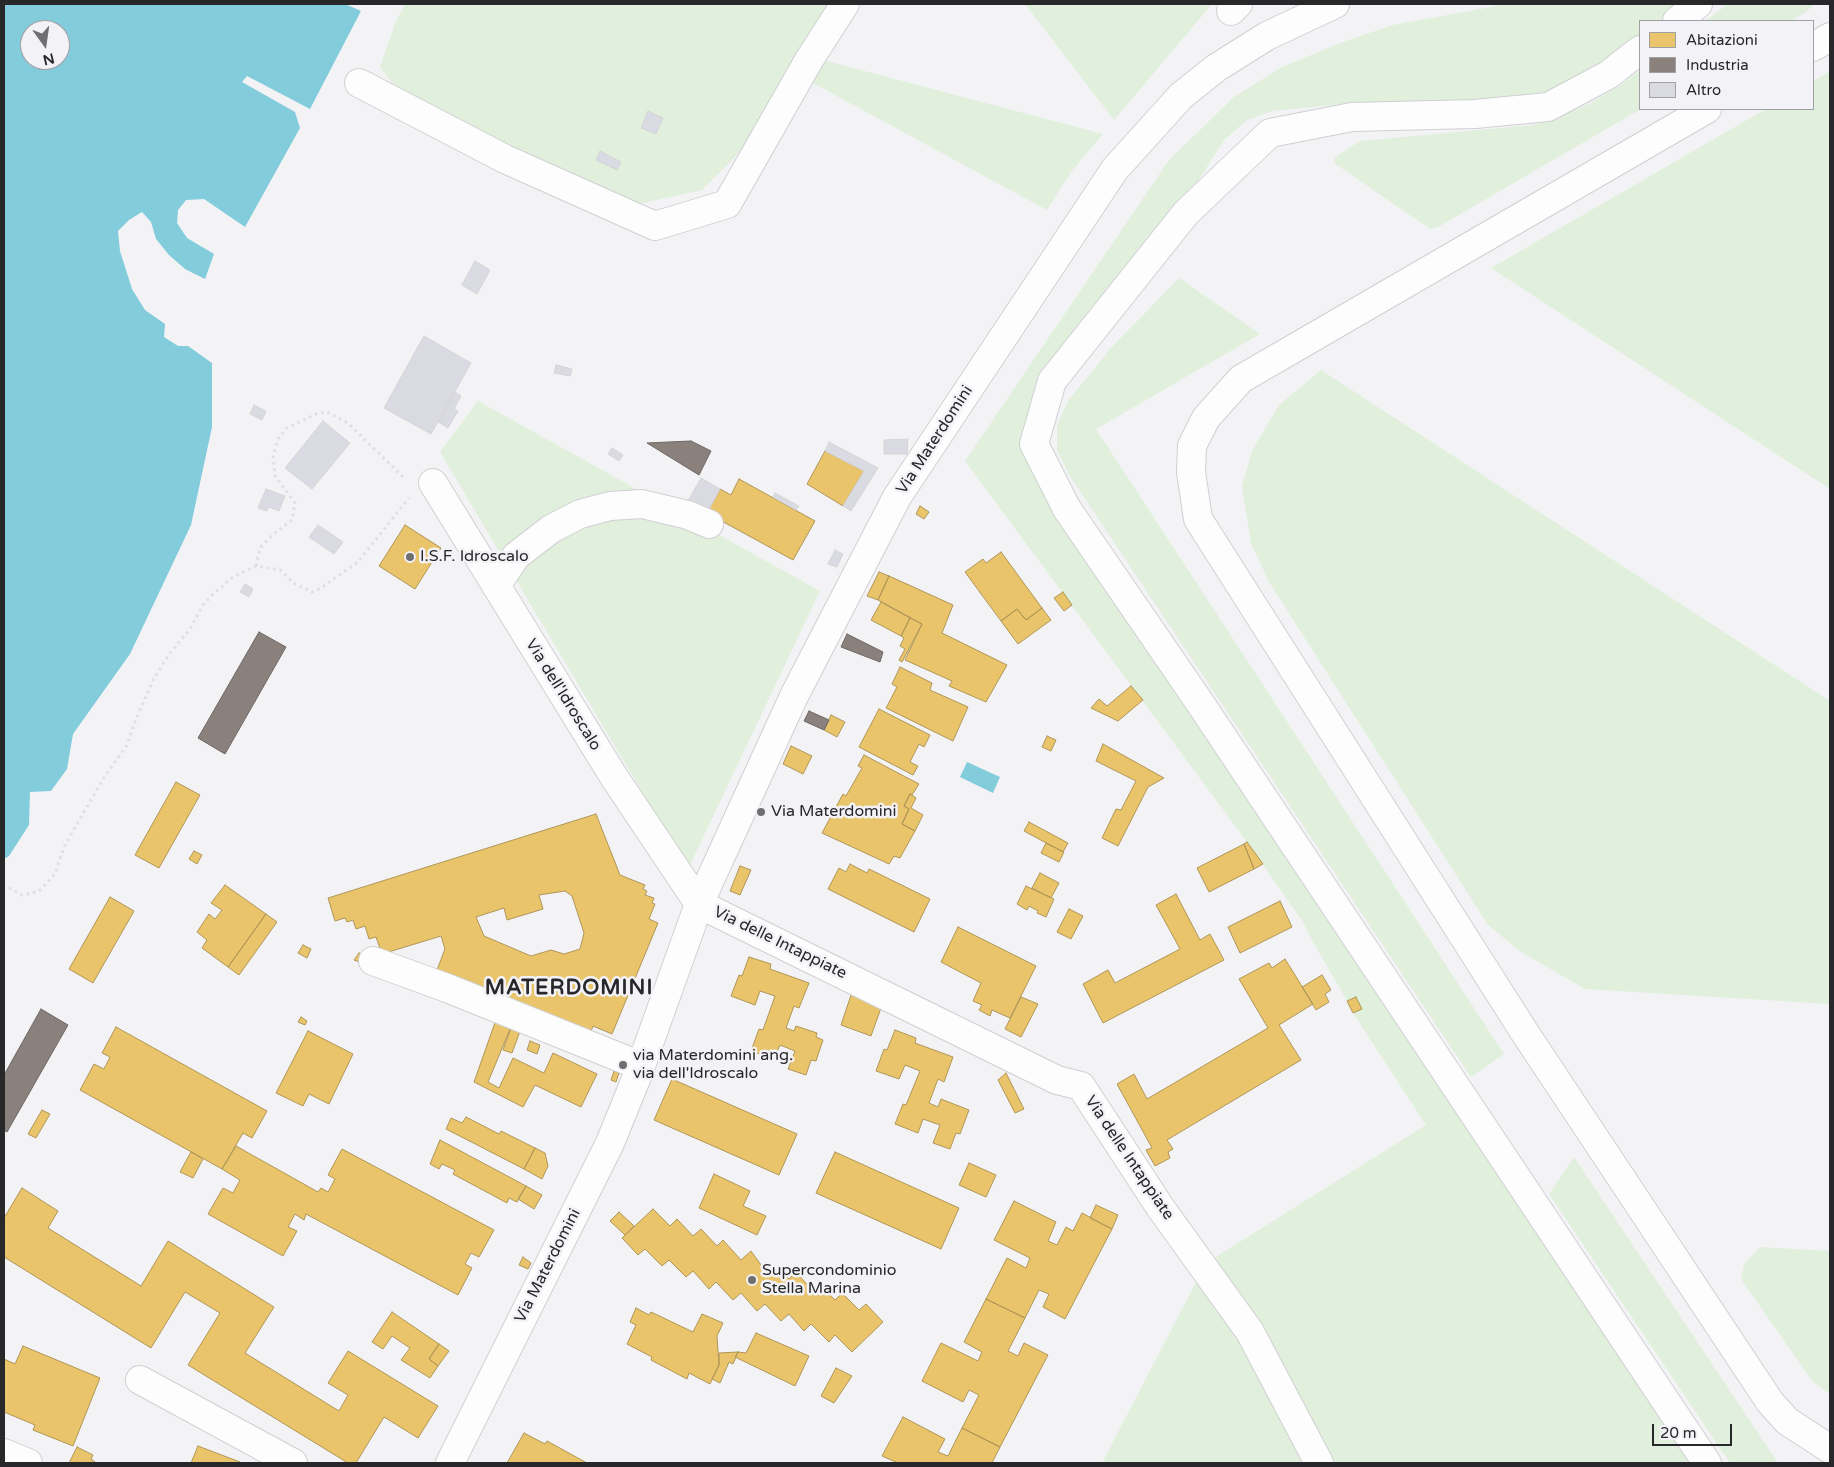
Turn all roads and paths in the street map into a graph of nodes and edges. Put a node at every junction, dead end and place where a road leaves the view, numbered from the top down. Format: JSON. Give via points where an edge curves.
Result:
{"nodes":[{"id":1,"x":845,"y":4,"type":"edge"},
{"id":2,"x":1335,"y":4,"type":"edge"},
{"id":3,"x":1698,"y":4,"type":"edge"},
{"id":4,"x":1678,"y":20,"type":"edge"},
{"id":5,"x":1830,"y":37,"type":"edge"},
{"id":6,"x":1814,"y":46,"type":"edge"},
{"id":7,"x":1639,"y":51,"type":"edge"},
{"id":8,"x":360,"y":83,"type":"dead end"},
{"id":9,"x":1704,"y":110,"type":"edge"},
{"id":10,"x":429,"y":485,"type":"junction"},
{"id":11,"x":709,"y":524,"type":"dead end"},
{"id":12,"x":256,"y":566,"type":"junction"},
{"id":13,"x":496,"y":586,"type":"junction"},
{"id":14,"x":9,"y":888,"type":"dead end"},
{"id":15,"x":699,"y":904,"type":"junction"},
{"id":16,"x":372,"y":961,"type":"dead end"},
{"id":17,"x":641,"y":1066,"type":"junction"},
{"id":18,"x":140,"y":1380,"type":"dead end"},
{"id":19,"x":1830,"y":1449,"type":"edge"},
{"id":20,"x":4,"y":1453,"type":"edge"},
{"id":21,"x":28,"y":1463,"type":"edge"},
{"id":22,"x":293,"y":1463,"type":"edge"},
{"id":23,"x":450,"y":1463,"type":"edge"},
{"id":24,"x":1319,"y":1463,"type":"edge"},
{"id":25,"x":1707,"y":1463,"type":"edge"}],
"edges":[{"from":1,"to":8,"type":"street","via":[[809,60],[727,204],[655,226],[505,159]]},
{"from":2,"to":15,"type":"street","name":"Via Materdomini","via":[[1267,36],[1216,68],[1181,96],[1115,169],[897,497],[794,696]]},
{"from":3,"to":4,"type":"street"},
{"from":5,"to":6,"type":"street"},
{"from":7,"to":25,"type":"street","via":[[1608,75],[1548,106],[1474,114],[1352,116],[1270,132],[1186,213],[1052,381],[1034,444],[1067,509]]},
{"from":9,"to":19,"type":"street","via":[[1242,379],[1206,418],[1192,446],[1190,472],[1198,518],[1525,1033],[1770,1402],[1787,1421]]},
{"from":10,"to":12,"type":"path","via":[[414,492],[358,562],[319,589],[312,592],[295,584],[280,570]]},
{"from":10,"to":12,"type":"path","via":[[402,476],[349,424],[327,412],[316,414],[287,428],[278,439],[273,456],[275,476],[295,503],[292,520],[260,548]]},
{"from":10,"to":13,"type":"street","name":"Via dell'Idroscalo"},
{"from":11,"to":13,"type":"street","via":[[688,515],[642,504],[610,506],[580,514],[550,528],[516,556]]},
{"from":12,"to":14,"type":"path","via":[[233,577],[213,594],[170,653],[143,701],[127,745],[103,779],[64,847],[55,874],[39,890],[22,895]]},
{"from":13,"to":15,"type":"street","name":"Via dell'Idroscalo","via":[[614,777]]},
{"from":15,"to":17,"type":"street","name":"Via Materdomini"},
{"from":15,"to":24,"type":"street","name":"Via delle Intappiate","via":[[1057,1080],[1081,1086],[1160,1207],[1250,1332]]},
{"from":16,"to":17,"type":"street"},
{"from":17,"to":23,"type":"street","name":"Via Materdomini","via":[[610,1143]]},
{"from":18,"to":22,"type":"street"},
{"from":20,"to":21,"type":"street"}]}
